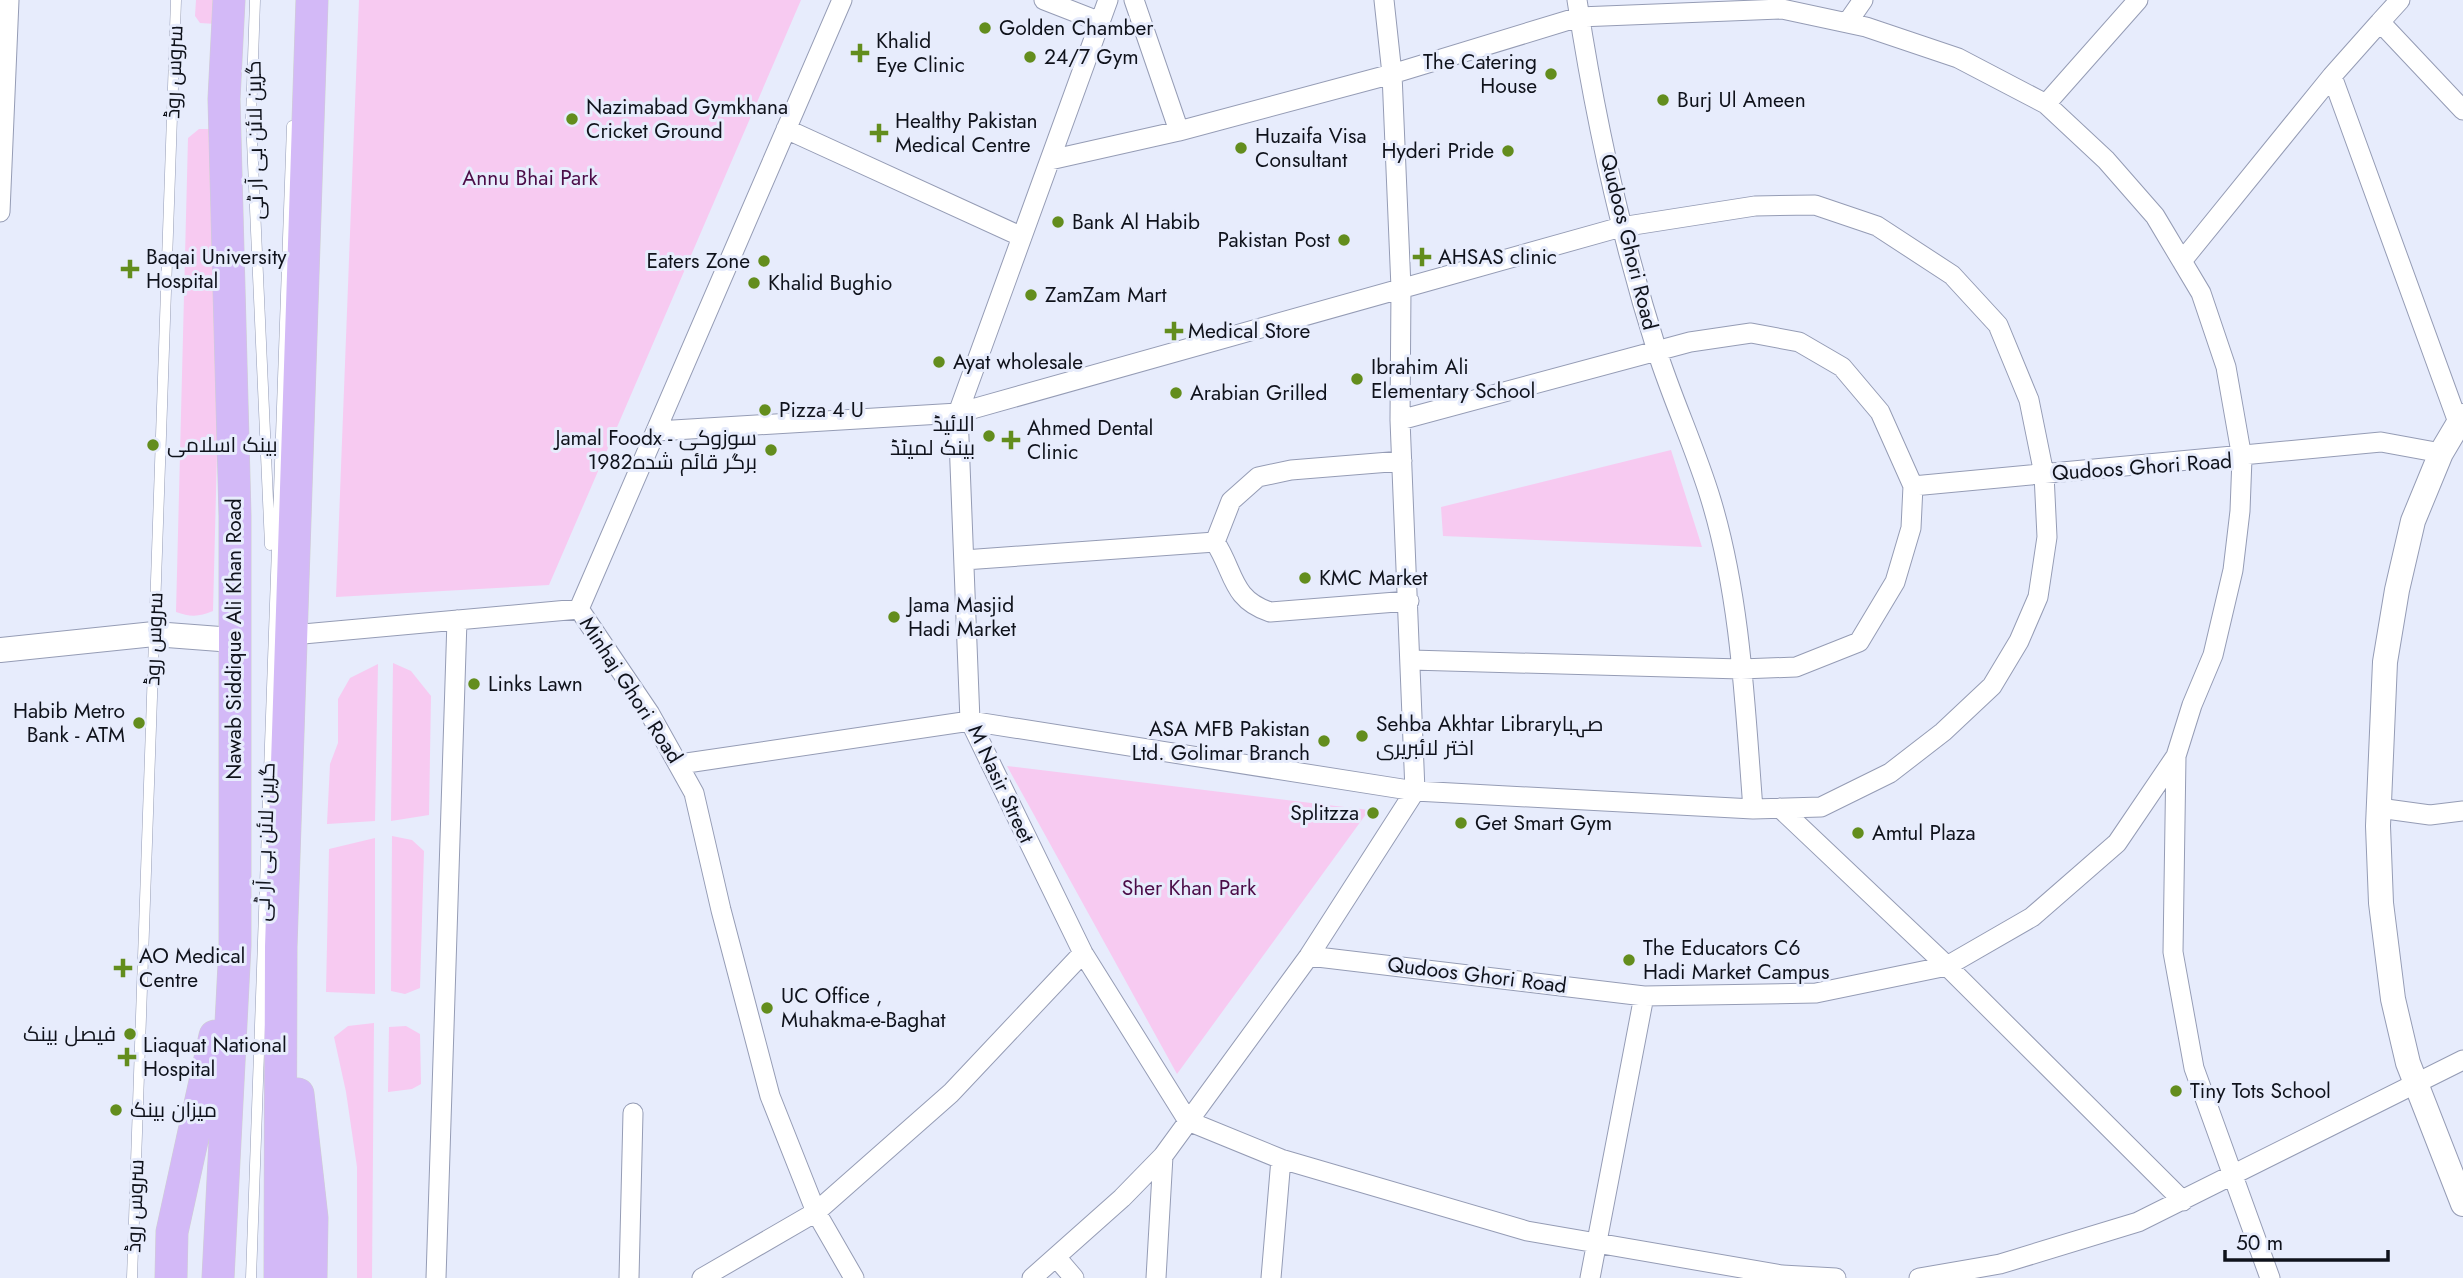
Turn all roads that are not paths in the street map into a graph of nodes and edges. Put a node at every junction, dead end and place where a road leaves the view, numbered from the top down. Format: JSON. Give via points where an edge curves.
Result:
{"nodes":[{"id":1,"x":176,"y":0,"type":"edge"},
{"id":2,"x":229,"y":0,"type":"edge"},
{"id":3,"x":256,"y":0,"type":"edge"},
{"id":4,"x":312,"y":0,"type":"edge"},
{"id":5,"x":842,"y":0,"type":"edge"},
{"id":6,"x":1044,"y":0,"type":"edge"},
{"id":7,"x":1108,"y":0,"type":"edge"},
{"id":8,"x":1134,"y":0,"type":"edge"},
{"id":9,"x":1384,"y":0,"type":"edge"},
{"id":10,"x":1863,"y":0,"type":"edge"},
{"id":11,"x":2137,"y":0,"type":"edge"},
{"id":12,"x":2400,"y":0,"type":"edge"},
{"id":13,"x":1578,"y":8,"type":"edge"},
{"id":14,"x":6,"y":10,"type":"edge"},
{"id":15,"x":1098,"y":21,"type":"junction"},
{"id":16,"x":2380,"y":22,"type":"junction"},
{"id":17,"x":1847,"y":23,"type":"junction"},
{"id":18,"x":1392,"y":74,"type":"junction"},
{"id":19,"x":2332,"y":76,"type":"junction"},
{"id":20,"x":2046,"y":104,"type":"junction"},
{"id":21,"x":2463,"y":110,"type":"edge"},
{"id":22,"x":292,"y":119,"type":"dead end"},
{"id":23,"x":786,"y":129,"type":"junction"},
{"id":24,"x":1179,"y":131,"type":"junction"},
{"id":25,"x":1050,"y":160,"type":"junction"},
{"id":26,"x":0,"y":212,"type":"edge"},
{"id":27,"x":1621,"y":227,"type":"junction"},
{"id":28,"x":1021,"y":237,"type":"junction"},
{"id":29,"x":2182,"y":261,"type":"junction"},
{"id":30,"x":1401,"y":288,"type":"junction"},
{"id":31,"x":1657,"y":350,"type":"junction"},
{"id":32,"x":958,"y":413,"type":"junction"},
{"id":33,"x":1400,"y":420,"type":"junction"},
{"id":34,"x":2461,"y":421,"type":"edge"},
{"id":35,"x":657,"y":431,"type":"junction"},
{"id":36,"x":2441,"y":453,"type":"junction"},
{"id":37,"x":2242,"y":458,"type":"junction"},
{"id":38,"x":1402,"y":461,"type":"junction"},
{"id":39,"x":2044,"y":474,"type":"junction"},
{"id":40,"x":1913,"y":486,"type":"junction"},
{"id":41,"x":1215,"y":542,"type":"junction"},
{"id":42,"x":964,"y":560,"type":"junction"},
{"id":43,"x":1409,"y":601,"type":"junction"},
{"id":44,"x":579,"y":609,"type":"junction"},
{"id":45,"x":457,"y":620,"type":"junction"},
{"id":46,"x":282,"y":625,"type":"junction"},
{"id":47,"x":154,"y":634,"type":"junction"},
{"id":48,"x":233,"y":640,"type":"junction"},
{"id":49,"x":0,"y":650,"type":"edge"},
{"id":50,"x":1411,"y":660,"type":"junction"},
{"id":51,"x":1741,"y":669,"type":"junction"},
{"id":52,"x":970,"y":721,"type":"junction"},
{"id":53,"x":2176,"y":756,"type":"junction"},
{"id":54,"x":680,"y":764,"type":"junction"},
{"id":55,"x":1415,"y":790,"type":"junction"},
{"id":56,"x":1780,"y":808,"type":"junction"},
{"id":57,"x":2379,"y":808,"type":"junction"},
{"id":58,"x":1753,"y":809,"type":"junction"},
{"id":59,"x":2463,"y":811,"type":"edge"},
{"id":60,"x":235,"y":945,"type":"junction"},
{"id":61,"x":281,"y":947,"type":"junction"},
{"id":62,"x":1083,"y":953,"type":"junction"},
{"id":63,"x":1309,"y":956,"type":"junction"},
{"id":64,"x":1947,"y":966,"type":"junction"},
{"id":65,"x":1644,"y":996,"type":"junction"},
{"id":66,"x":2463,"y":1060,"type":"edge"},
{"id":67,"x":2416,"y":1082,"type":"junction"},
{"id":68,"x":632,"y":1113,"type":"dead end"},
{"id":69,"x":1188,"y":1121,"type":"junction"},
{"id":70,"x":1163,"y":1156,"type":"junction"},
{"id":71,"x":1281,"y":1159,"type":"junction"},
{"id":72,"x":2233,"y":1175,"type":"junction"},
{"id":73,"x":2183,"y":1200,"type":"junction"},
{"id":74,"x":2463,"y":1204,"type":"edge"},
{"id":75,"x":816,"y":1212,"type":"junction"},
{"id":76,"x":1597,"y":1243,"type":"junction"},
{"id":77,"x":1056,"y":1257,"type":"junction"},
{"id":78,"x":218,"y":1277,"type":"edge"},
{"id":79,"x":265,"y":1277,"type":"edge"},
{"id":80,"x":1810,"y":1277,"type":"edge"},
{"id":81,"x":1930,"y":1277,"type":"edge"},
{"id":82,"x":132,"y":1278,"type":"edge"},
{"id":83,"x":171,"y":1278,"type":"edge"},
{"id":84,"x":311,"y":1278,"type":"edge"},
{"id":85,"x":436,"y":1278,"type":"edge"},
{"id":86,"x":629,"y":1278,"type":"edge"},
{"id":87,"x":702,"y":1278,"type":"edge"},
{"id":88,"x":854,"y":1278,"type":"edge"},
{"id":89,"x":1032,"y":1278,"type":"edge"},
{"id":90,"x":1074,"y":1278,"type":"edge"},
{"id":91,"x":1156,"y":1278,"type":"edge"},
{"id":92,"x":1271,"y":1278,"type":"edge"},
{"id":93,"x":1590,"y":1278,"type":"edge"},
{"id":94,"x":1836,"y":1278,"type":"edge"},
{"id":95,"x":2270,"y":1278,"type":"edge"}],
"edges":[{"from":1,"to":47,"type":"lane","name":"سروس روڈ"},
{"from":2,"to":48,"type":"main road","name":"Nawab Siddique Ali Khan Road","via":[[224,99],[235,516]]},
{"from":3,"to":46,"type":"lane","name":"گرین لائن بی آر ٹی","via":[[251,117]]},
{"from":4,"to":46,"type":"main road"},
{"from":5,"to":23,"type":"street","name":"Minhaj Ghori Road"},
{"from":6,"to":15,"type":"street"},
{"from":7,"to":15,"type":"street","name":"M Nasir Street"},
{"from":8,"to":24,"type":"street"},
{"from":9,"to":18,"type":"street"},
{"from":10,"to":17,"type":"street"},
{"from":11,"to":20,"type":"street"},
{"from":12,"to":16,"type":"street"},
{"from":13,"to":17,"type":"street","via":[[1782,9]]},
{"from":13,"to":18,"type":"street"},
{"from":13,"to":27,"type":"street","name":"Qudoos Ghori Road"},
{"from":14,"to":26,"type":"street"},
{"from":15,"to":25,"type":"street","name":"M Nasir Street"},
{"from":16,"to":19,"type":"street"},
{"from":16,"to":21,"type":"street"},
{"from":17,"to":20,"type":"street","via":[[1958,58]]},
{"from":18,"to":24,"type":"street"},
{"from":18,"to":30,"type":"street"},
{"from":19,"to":29,"type":"street"},
{"from":19,"to":34,"type":"street"},
{"from":20,"to":29,"type":"street","via":[[2106,160],[2155,216]]},
{"from":22,"to":46,"type":"lane","name":"گرین لائن بی آر ٹی"},
{"from":23,"to":28,"type":"street"},
{"from":23,"to":35,"type":"street","name":"Minhaj Ghori Road"},
{"from":24,"to":25,"type":"street"},
{"from":25,"to":28,"type":"street","name":"M Nasir Street"},
{"from":27,"to":30,"type":"street"},
{"from":27,"to":31,"type":"street","name":"Qudoos Ghori Road"},
{"from":27,"to":39,"type":"street","via":[[1755,206],[1815,205],[1877,226],[1952,275],[1998,325],[2029,400]]},
{"from":28,"to":32,"type":"street","name":"M Nasir Street"},
{"from":29,"to":37,"type":"street","via":[[2202,293],[2226,367]]},
{"from":30,"to":32,"type":"street"},
{"from":30,"to":33,"type":"street"},
{"from":31,"to":33,"type":"street"},
{"from":31,"to":40,"type":"street","via":[[1751,333],[1799,342],[1842,367],[1880,412]]},
{"from":31,"to":51,"type":"street","name":"Qudoos Ghori Road","via":[[1711,500],[1729,577]]},
{"from":32,"to":35,"type":"street"},
{"from":32,"to":42,"type":"street","name":"M Nasir Street"},
{"from":33,"to":38,"type":"street"},
{"from":34,"to":36,"type":"street"},
{"from":35,"to":44,"type":"street","name":"Minhaj Ghori Road"},
{"from":36,"to":37,"type":"street","via":[[2381,442]]},
{"from":36,"to":57,"type":"street","via":[[2413,521],[2395,602],[2385,662]]},
{"from":37,"to":39,"type":"street","name":"Qudoos Ghori Road"},
{"from":37,"to":53,"type":"street","name":"Qudoos Ghori Road","via":[[2233,570],[2213,655]]},
{"from":38,"to":41,"type":"street","via":[[1258,477],[1231,501]]},
{"from":38,"to":43,"type":"street"},
{"from":39,"to":40,"type":"street","name":"Qudoos Ghori Road"},
{"from":39,"to":56,"type":"street","via":[[2047,537],[2038,597],[1992,686],[1890,773],[1821,807]]},
{"from":40,"to":51,"type":"street","via":[[1911,528],[1895,582],[1859,642],[1796,667]]},
{"from":41,"to":42,"type":"street"},
{"from":41,"to":43,"type":"street","via":[[1238,593],[1252,606],[1270,612]]},
{"from":42,"to":52,"type":"street","name":"M Nasir Street"},
{"from":43,"to":50,"type":"street"},
{"from":44,"to":45,"type":"street"},
{"from":44,"to":54,"type":"street","name":"Minhaj Ghori Road"},
{"from":45,"to":46,"type":"street"},
{"from":45,"to":85,"type":"street"},
{"from":46,"to":61,"type":"main road"},
{"from":46,"to":79,"type":"lane","name":"گرین لائن بی آر ٹی"},
{"from":47,"to":48,"type":"street"},
{"from":47,"to":49,"type":"street"},
{"from":47,"to":82,"type":"lane","name":"سروس روڈ"},
{"from":48,"to":60,"type":"main road","name":"Nawab Siddique Ali Khan Road"},
{"from":50,"to":51,"type":"street"},
{"from":50,"to":55,"type":"street"},
{"from":51,"to":58,"type":"street","name":"Qudoos Ghori Road"},
{"from":52,"to":54,"type":"street"},
{"from":52,"to":55,"type":"street"},
{"from":52,"to":62,"type":"street","name":"M Nasir Street"},
{"from":53,"to":64,"type":"street","name":"Qudoos Ghori Road","via":[[2117,844],[2032,917]]},
{"from":53,"to":72,"type":"street","via":[[2173,952],[2194,1068]]},
{"from":54,"to":75,"type":"street","name":"Minhaj Ghori Road","via":[[694,793],[770,1096]]},
{"from":55,"to":58,"type":"street"},
{"from":55,"to":63,"type":"street"},
{"from":56,"to":58,"type":"street"},
{"from":56,"to":64,"type":"street"},
{"from":57,"to":59,"type":"street","via":[[2430,815]]},
{"from":57,"to":67,"type":"street","via":[[2381,903],[2393,999]]},
{"from":60,"to":78,"type":"main road","name":"Nawab Siddique Ali Khan Road"},
{"from":60,"to":83,"type":"main road","via":[[172,1232]]},
{"from":61,"to":79,"type":"main road"},
{"from":61,"to":84,"type":"main road","via":[[312,1218]]},
{"from":62,"to":69,"type":"street","name":"M Nasir Street"},
{"from":62,"to":75,"type":"street","via":[[951,1093]]},
{"from":63,"to":65,"type":"street","name":"Qudoos Ghori Road"},
{"from":63,"to":69,"type":"street"},
{"from":64,"to":65,"type":"street","name":"Qudoos Ghori Road","via":[[1816,993]]},
{"from":64,"to":73,"type":"street"},
{"from":65,"to":76,"type":"street"},
{"from":66,"to":67,"type":"street"},
{"from":67,"to":72,"type":"street"},
{"from":67,"to":74,"type":"street"},
{"from":68,"to":86,"type":"street"},
{"from":69,"to":70,"type":"street"},
{"from":69,"to":71,"type":"street"},
{"from":70,"to":77,"type":"street"},
{"from":70,"to":91,"type":"street"},
{"from":71,"to":76,"type":"street","via":[[1527,1231]]},
{"from":71,"to":92,"type":"street"},
{"from":72,"to":73,"type":"street"},
{"from":72,"to":95,"type":"street"},
{"from":73,"to":81,"type":"street","via":[[2138,1222],[2013,1261]]},
{"from":75,"to":87,"type":"street"},
{"from":75,"to":88,"type":"street","name":"Minhaj Ghori Road"},
{"from":76,"to":80,"type":"street"},
{"from":76,"to":93,"type":"street"},
{"from":77,"to":89,"type":"street"},
{"from":77,"to":90,"type":"street"},
{"from":80,"to":94,"type":"street"}]}
